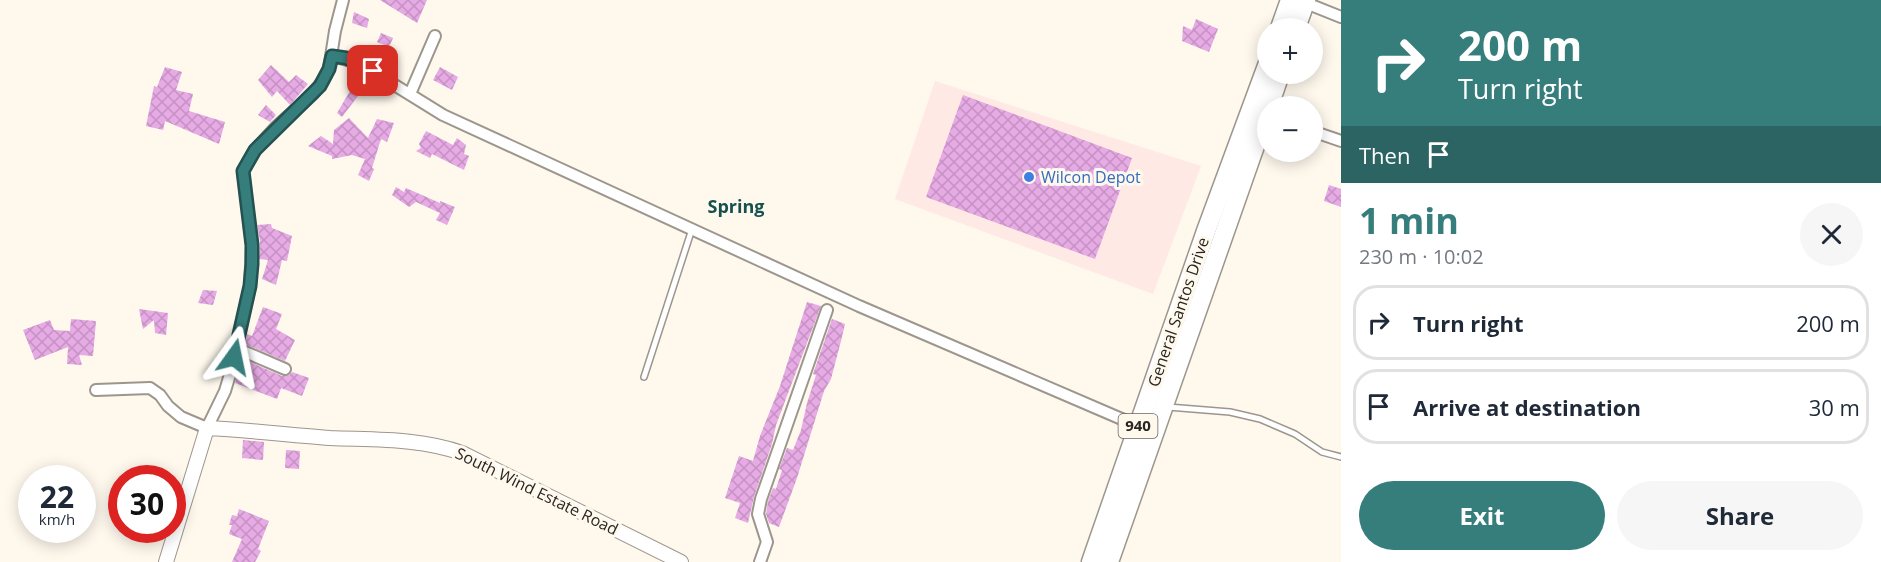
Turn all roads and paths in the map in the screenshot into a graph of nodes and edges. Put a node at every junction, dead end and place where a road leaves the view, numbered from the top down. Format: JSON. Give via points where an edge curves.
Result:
{"nodes":[{"id":1,"x":344,"y":0,"type":"edge"},
{"id":2,"x":1300,"y":1,"type":"edge"},
{"id":3,"x":1341,"y":17,"type":"edge"},
{"id":4,"x":1287,"y":18,"type":"edge"},
{"id":5,"x":1297,"y":18,"type":"edge"},
{"id":6,"x":435,"y":36,"type":"dead end"},
{"id":7,"x":332,"y":56,"type":"junction"},
{"id":8,"x":410,"y":94,"type":"junction"},
{"id":9,"x":1257,"y":128,"type":"edge"},
{"id":10,"x":1257,"y":131,"type":"edge"},
{"id":11,"x":1323,"y":135,"type":"edge"},
{"id":12,"x":1341,"y":141,"type":"edge"},
{"id":13,"x":692,"y":229,"type":"junction"},
{"id":14,"x":827,"y":310,"type":"dead end"},
{"id":15,"x":236,"y":348,"type":"junction"},
{"id":16,"x":285,"y":369,"type":"dead end"},
{"id":17,"x":644,"y":377,"type":"dead end"},
{"id":18,"x":96,"y":390,"type":"dead end"},
{"id":19,"x":1163,"y":406,"type":"junction"},
{"id":20,"x":1138,"y":426,"type":"junction"},
{"id":21,"x":207,"y":428,"type":"junction"},
{"id":22,"x":1341,"y":457,"type":"edge"},
{"id":23,"x":166,"y":562,"type":"edge"},
{"id":24,"x":681,"y":562,"type":"edge"},
{"id":25,"x":760,"y":562,"type":"edge"},
{"id":26,"x":1091,"y":562,"type":"edge"},
{"id":27,"x":1109,"y":562,"type":"edge"}],
"edges":[{"from":1,"to":7,"type":"street","via":[[334,31]]},
{"from":2,"to":3,"type":"street"},
{"from":2,"to":4,"type":"highway"},
{"from":2,"to":5,"type":"highway"},
{"from":6,"to":8,"type":"street"},
{"from":7,"to":8,"type":"street","via":[[359,63]]},
{"from":7,"to":15,"type":"street","via":[[320,86],[255,150],[243,171],[252,264]]},
{"from":8,"to":13,"type":"street","via":[[443,115]]},
{"from":9,"to":20,"type":"highway","name":"General Santos Drive","number":"940"},
{"from":10,"to":19,"type":"highway","name":"General Santos Drive","number":"940"},
{"from":11,"to":12,"type":"street"},
{"from":13,"to":17,"type":"lane"},
{"from":13,"to":20,"type":"street"},
{"from":14,"to":25,"type":"street","via":[[761,499],[758,514],[767,542]]},
{"from":15,"to":16,"type":"street"},
{"from":15,"to":21,"type":"street","via":[[225,391]]},
{"from":18,"to":21,"type":"street","via":[[150,388],[181,417]]},
{"from":19,"to":22,"type":"lane","via":[[1260,419],[1322,452]]},
{"from":19,"to":27,"type":"highway","name":"General Santos Drive","number":"940"},
{"from":20,"to":26,"type":"highway","name":"General Santos Drive","number":"940"},
{"from":21,"to":23,"type":"street"},
{"from":21,"to":24,"type":"street","name":"South Wind Estate Road","via":[[409,441],[444,447]]}]}
